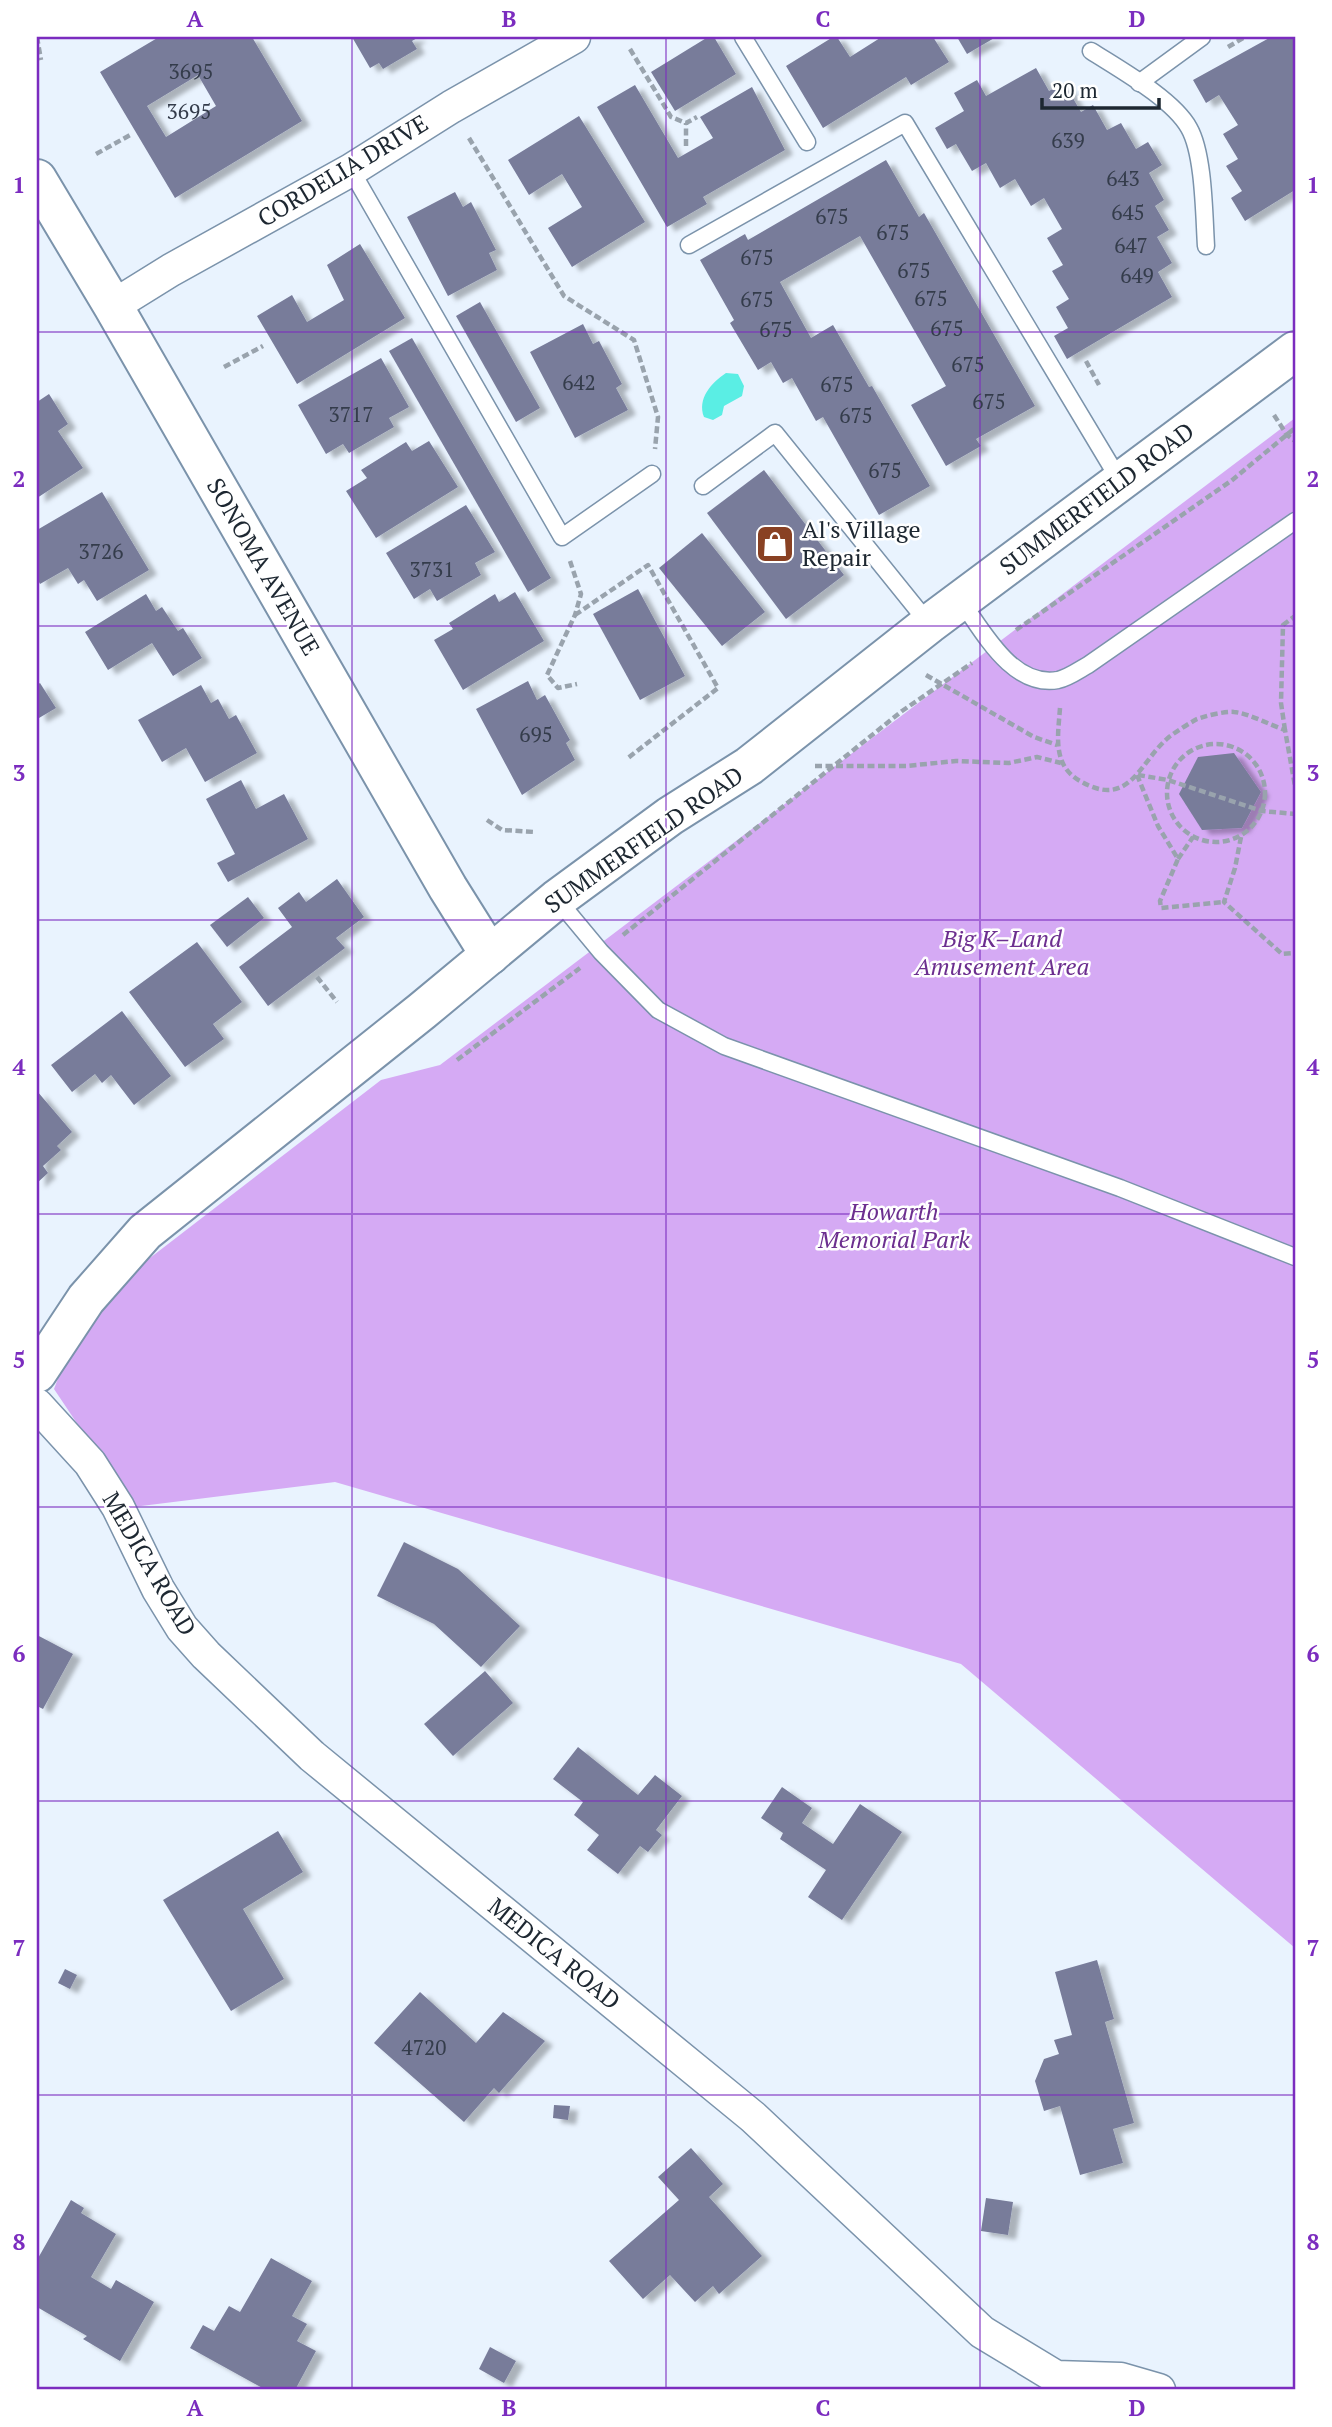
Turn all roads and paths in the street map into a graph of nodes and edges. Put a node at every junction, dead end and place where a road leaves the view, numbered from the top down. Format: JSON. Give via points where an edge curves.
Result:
{"nodes":[{"id":1,"x":37,"y":37,"type":"edge"},
{"id":2,"x":574,"y":37,"type":"edge"},
{"id":3,"x":743,"y":37,"type":"edge"},
{"id":4,"x":1202,"y":37,"type":"edge"},
{"id":5,"x":630,"y":49,"type":"dead end"},
{"id":6,"x":1091,"y":51,"type":"dead end"},
{"id":7,"x":41,"y":60,"type":"dead end"},
{"id":8,"x":1139,"y":83,"type":"junction"},
{"id":9,"x":451,"y":107,"type":"junction"},
{"id":10,"x":698,"y":117,"type":"dead end"},
{"id":11,"x":686,"y":123,"type":"junction"},
{"id":12,"x":132,"y":134,"type":"dead end"},
{"id":13,"x":807,"y":142,"type":"dead end"},
{"id":14,"x":686,"y":146,"type":"dead end"},
{"id":15,"x":96,"y":154,"type":"dead end"},
{"id":16,"x":351,"y":170,"type":"junction"},
{"id":17,"x":40,"y":190,"type":"edge"},
{"id":18,"x":689,"y":245,"type":"dead end"},
{"id":19,"x":1206,"y":246,"type":"dead end"},
{"id":20,"x":113,"y":306,"type":"junction"},
{"id":21,"x":263,"y":346,"type":"dead end"},
{"id":22,"x":1295,"y":351,"type":"edge"},
{"id":23,"x":1086,"y":361,"type":"dead end"},
{"id":24,"x":224,"y":367,"type":"dead end"},
{"id":25,"x":1104,"y":395,"type":"dead end"},
{"id":26,"x":658,"y":417,"type":"dead end"},
{"id":27,"x":1295,"y":428,"type":"edge"},
{"id":28,"x":652,"y":474,"type":"dead end"},
{"id":29,"x":1121,"y":481,"type":"junction"},
{"id":30,"x":703,"y":486,"type":"dead end"},
{"id":31,"x":1295,"y":521,"type":"edge"},
{"id":32,"x":562,"y":537,"type":"junction"},
{"id":33,"x":961,"y":601,"type":"junction"},
{"id":34,"x":575,"y":615,"type":"junction"},
{"id":35,"x":1295,"y":616,"type":"edge"},
{"id":36,"x":929,"y":624,"type":"junction"},
{"id":37,"x":1012,"y":633,"type":"dead end"},
{"id":38,"x":893,"y":653,"type":"junction"},
{"id":39,"x":978,"y":658,"type":"dead end"},
{"id":40,"x":1058,"y":680,"type":"junction"},
{"id":41,"x":577,"y":684,"type":"dead end"},
{"id":42,"x":942,"y":685,"type":"junction"},
{"id":43,"x":1285,"y":730,"type":"junction"},
{"id":44,"x":1057,"y":745,"type":"junction"},
{"id":45,"x":628,"y":758,"type":"dead end"},
{"id":46,"x":1061,"y":763,"type":"junction"},
{"id":47,"x":810,"y":766,"type":"dead end"},
{"id":48,"x":834,"y":766,"type":"junction"},
{"id":49,"x":1138,"y":775,"type":"junction"},
{"id":50,"x":1168,"y":780,"type":"junction"},
{"id":51,"x":1295,"y":786,"type":"edge"},
{"id":52,"x":1262,"y":811,"type":"junction"},
{"id":53,"x":1295,"y":814,"type":"edge"},
{"id":54,"x":487,"y":820,"type":"dead end"},
{"id":55,"x":535,"y":832,"type":"dead end"},
{"id":56,"x":1241,"y":836,"type":"junction"},
{"id":57,"x":1193,"y":837,"type":"junction"},
{"id":58,"x":1178,"y":859,"type":"junction"},
{"id":59,"x":557,"y":899,"type":"junction"},
{"id":60,"x":1224,"y":902,"type":"junction"},
{"id":61,"x":601,"y":952,"type":"junction"},
{"id":62,"x":1295,"y":953,"type":"edge"},
{"id":63,"x":490,"y":955,"type":"junction"},
{"id":64,"x":317,"y":977,"type":"dead end"},
{"id":65,"x":337,"y":1002,"type":"dead end"},
{"id":66,"x":457,"y":1060,"type":"dead end"},
{"id":67,"x":1295,"y":1257,"type":"edge"},
{"id":68,"x":37,"y":1373,"type":"edge"},
{"id":69,"x":37,"y":1405,"type":"edge"},
{"id":70,"x":1159,"y":2390,"type":"edge"}],
"edges":[{"from":1,"to":7,"type":"path"},
{"from":2,"to":9,"type":"street","name":"CORDELIA DRIVE"},
{"from":3,"to":13,"type":"lane"},
{"from":4,"to":8,"type":"lane"},
{"from":5,"to":11,"type":"path","via":[[670,117]]},
{"from":6,"to":8,"type":"lane"},
{"from":8,"to":19,"type":"lane","via":[[1190,128],[1198,157]]},
{"from":9,"to":16,"type":"street","name":"CORDELIA DRIVE"},
{"from":9,"to":26,"type":"path","via":[[564,296],[634,341]]},
{"from":10,"to":11,"type":"path"},
{"from":11,"to":14,"type":"path"},
{"from":12,"to":15,"type":"path"},
{"from":16,"to":20,"type":"street","name":"CORDELIA DRIVE"},
{"from":16,"to":32,"type":"lane"},
{"from":17,"to":20,"type":"street","name":"SONOMA AVENUE"},
{"from":18,"to":29,"type":"lane","via":[[905,123]]},
{"from":20,"to":63,"type":"street","name":"SONOMA AVENUE","via":[[447,888]]},
{"from":21,"to":24,"type":"path"},
{"from":22,"to":29,"type":"street","name":"SUMMERFIELD ROAD"},
{"from":23,"to":25,"type":"path"},
{"from":27,"to":37,"type":"path","via":[[1231,481]]},
{"from":28,"to":32,"type":"lane"},
{"from":29,"to":33,"type":"street","name":"SUMMERFIELD ROAD"},
{"from":30,"to":36,"type":"lane","via":[[775,433]]},
{"from":31,"to":40,"type":"lane","via":[[1088,665]]},
{"from":32,"to":34,"type":"path","via":[[581,594]]},
{"from":33,"to":36,"type":"street","name":"SUMMERFIELD ROAD"},
{"from":33,"to":40,"type":"lane","via":[[1015,668],[1032,678]]},
{"from":34,"to":41,"type":"path","via":[[547,675],[558,688]]},
{"from":34,"to":45,"type":"path","via":[[648,565],[718,688]]},
{"from":35,"to":43,"type":"path","via":[[1283,625]]},
{"from":36,"to":38,"type":"street","name":"SUMMERFIELD ROAD"},
{"from":38,"to":42,"type":"path"},
{"from":38,"to":59,"type":"street","name":"SUMMERFIELD ROAD","via":[[748,766],[670,816]]},
{"from":39,"to":42,"type":"path"},
{"from":40,"to":44,"type":"path"},
{"from":42,"to":44,"type":"path","via":[[1034,737]]},
{"from":42,"to":48,"type":"path"},
{"from":43,"to":49,"type":"path","via":[[1233,711],[1198,719],[1168,737]]},
{"from":43,"to":51,"type":"path"},
{"from":44,"to":46,"type":"path"},
{"from":46,"to":48,"type":"path","via":[[1037,757],[1009,763]]},
{"from":46,"to":49,"type":"path","via":[[1079,780],[1103,790],[1122,788]]},
{"from":47,"to":48,"type":"path"},
{"from":48,"to":61,"type":"path"},
{"from":49,"to":50,"type":"path"},
{"from":49,"to":58,"type":"path","via":[[1158,826]]},
{"from":50,"to":52,"type":"path"},
{"from":50,"to":52,"type":"path","via":[[1186,753],[1216,743],[1231,746],[1246,753],[1264,779]]},
{"from":50,"to":57,"type":"path","via":[[1166,797],[1171,813]]},
{"from":52,"to":53,"type":"path"},
{"from":52,"to":56,"type":"path"},
{"from":54,"to":55,"type":"path","via":[[502,830]]},
{"from":56,"to":57,"type":"path","via":[[1217,842]]},
{"from":56,"to":60,"type":"path"},
{"from":57,"to":58,"type":"path"},
{"from":58,"to":60,"type":"path","via":[[1161,908]]},
{"from":59,"to":61,"type":"lane"},
{"from":59,"to":63,"type":"street","name":"SUMMERFIELD ROAD"},
{"from":60,"to":62,"type":"path","via":[[1282,954]]},
{"from":61,"to":66,"type":"path"},
{"from":61,"to":67,"type":"lane","via":[[658,1010],[724,1046],[1120,1188]]},
{"from":63,"to":68,"type":"street","name":"SUMMERFIELD ROAD","via":[[145,1231],[86,1299]]},
{"from":64,"to":65,"type":"path"},
{"from":69,"to":70,"type":"street","name":"MEDICA ROAD","via":[[90,1463],[182,1628],[312,1756],[753,2117],[982,2332],[1056,2377],[1121,2379]]}]}
